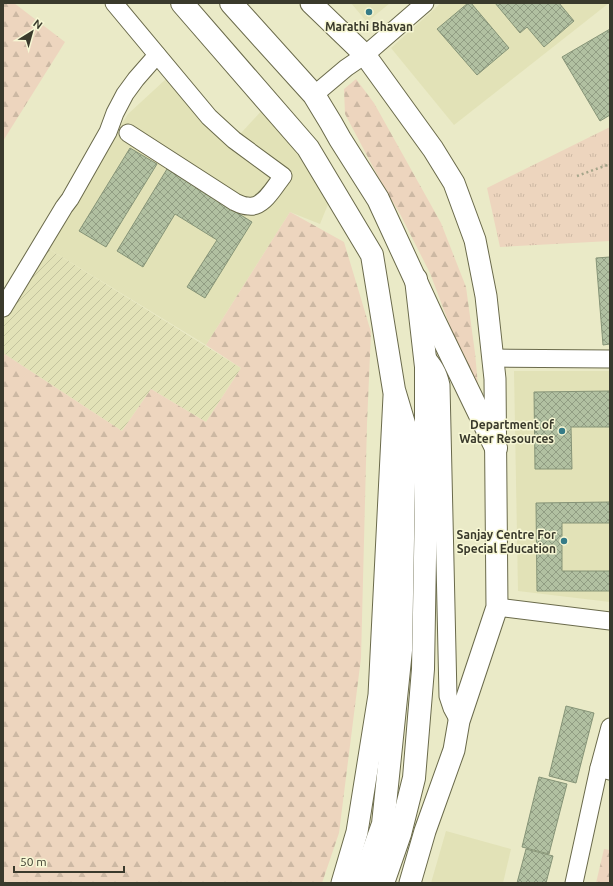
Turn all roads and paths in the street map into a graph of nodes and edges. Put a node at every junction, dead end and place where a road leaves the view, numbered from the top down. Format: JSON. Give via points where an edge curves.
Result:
{"nodes":[{"id":1,"x":114,"y":3,"type":"edge"},
{"id":2,"x":182,"y":3,"type":"edge"},
{"id":3,"x":231,"y":3,"type":"edge"},
{"id":4,"x":311,"y":3,"type":"edge"},
{"id":5,"x":425,"y":3,"type":"edge"},
{"id":6,"x":157,"y":55,"type":"junction"},
{"id":7,"x":364,"y":55,"type":"junction"},
{"id":8,"x":314,"y":95,"type":"junction"},
{"id":9,"x":128,"y":133,"type":"dead end"},
{"id":10,"x":610,"y":164,"type":"edge"},
{"id":11,"x":577,"y":176,"type":"dead end"},
{"id":12,"x":416,"y":279,"type":"junction"},
{"id":13,"x":3,"y":308,"type":"edge"},
{"id":14,"x":424,"y":354,"type":"junction"},
{"id":15,"x":493,"y":358,"type":"junction"},
{"id":16,"x":610,"y":358,"type":"edge"},
{"id":17,"x":394,"y":390,"type":"junction"},
{"id":18,"x":496,"y":448,"type":"junction"},
{"id":19,"x":497,"y":607,"type":"junction"},
{"id":20,"x":610,"y":621,"type":"edge"},
{"id":21,"x":459,"y":720,"type":"junction"},
{"id":22,"x":610,"y":727,"type":"edge"},
{"id":23,"x":604,"y":769,"type":"edge"},
{"id":24,"x":391,"y":829,"type":"junction"},
{"id":25,"x":342,"y":883,"type":"edge"},
{"id":26,"x":362,"y":883,"type":"edge"},
{"id":27,"x":383,"y":883,"type":"edge"},
{"id":28,"x":410,"y":883,"type":"edge"},
{"id":29,"x":574,"y":883,"type":"edge"}],
"edges":[{"from":1,"to":6,"type":"street"},
{"from":2,"to":17,"type":"highway","via":[[308,148],[372,255]]},
{"from":3,"to":8,"type":"highway"},
{"from":4,"to":7,"type":"main road"},
{"from":5,"to":7,"type":"street"},
{"from":6,"to":9,"type":"street","via":[[209,117],[234,140],[283,176],[265,199],[258,205],[248,207],[235,202]]},
{"from":6,"to":13,"type":"street","via":[[125,94],[108,132],[70,199]]},
{"from":7,"to":8,"type":"street"},
{"from":7,"to":15,"type":"main road","via":[[433,149],[454,183],[475,240],[486,296]]},
{"from":8,"to":12,"type":"highway","via":[[378,199]]},
{"from":10,"to":11,"type":"path"},
{"from":12,"to":14,"type":"highway"},
{"from":12,"to":18,"type":"highway"},
{"from":14,"to":21,"type":"street","via":[[435,368],[441,385],[448,696]]},
{"from":14,"to":24,"type":"highway","via":[[426,502],[422,677],[414,778]]},
{"from":15,"to":16,"type":"street"},
{"from":15,"to":18,"type":"main road"},
{"from":17,"to":24,"type":"highway","via":[[405,427],[401,650]]},
{"from":17,"to":25,"type":"main road","via":[[379,695],[357,832]]},
{"from":18,"to":19,"type":"main road"},
{"from":19,"to":20,"type":"street"},
{"from":19,"to":21,"type":"main road"},
{"from":21,"to":28,"type":"main road","via":[[454,750],[425,831]]},
{"from":22,"to":23,"type":"street"},
{"from":23,"to":29,"type":"street"},
{"from":24,"to":26,"type":"highway"},
{"from":24,"to":27,"type":"highway"}]}
